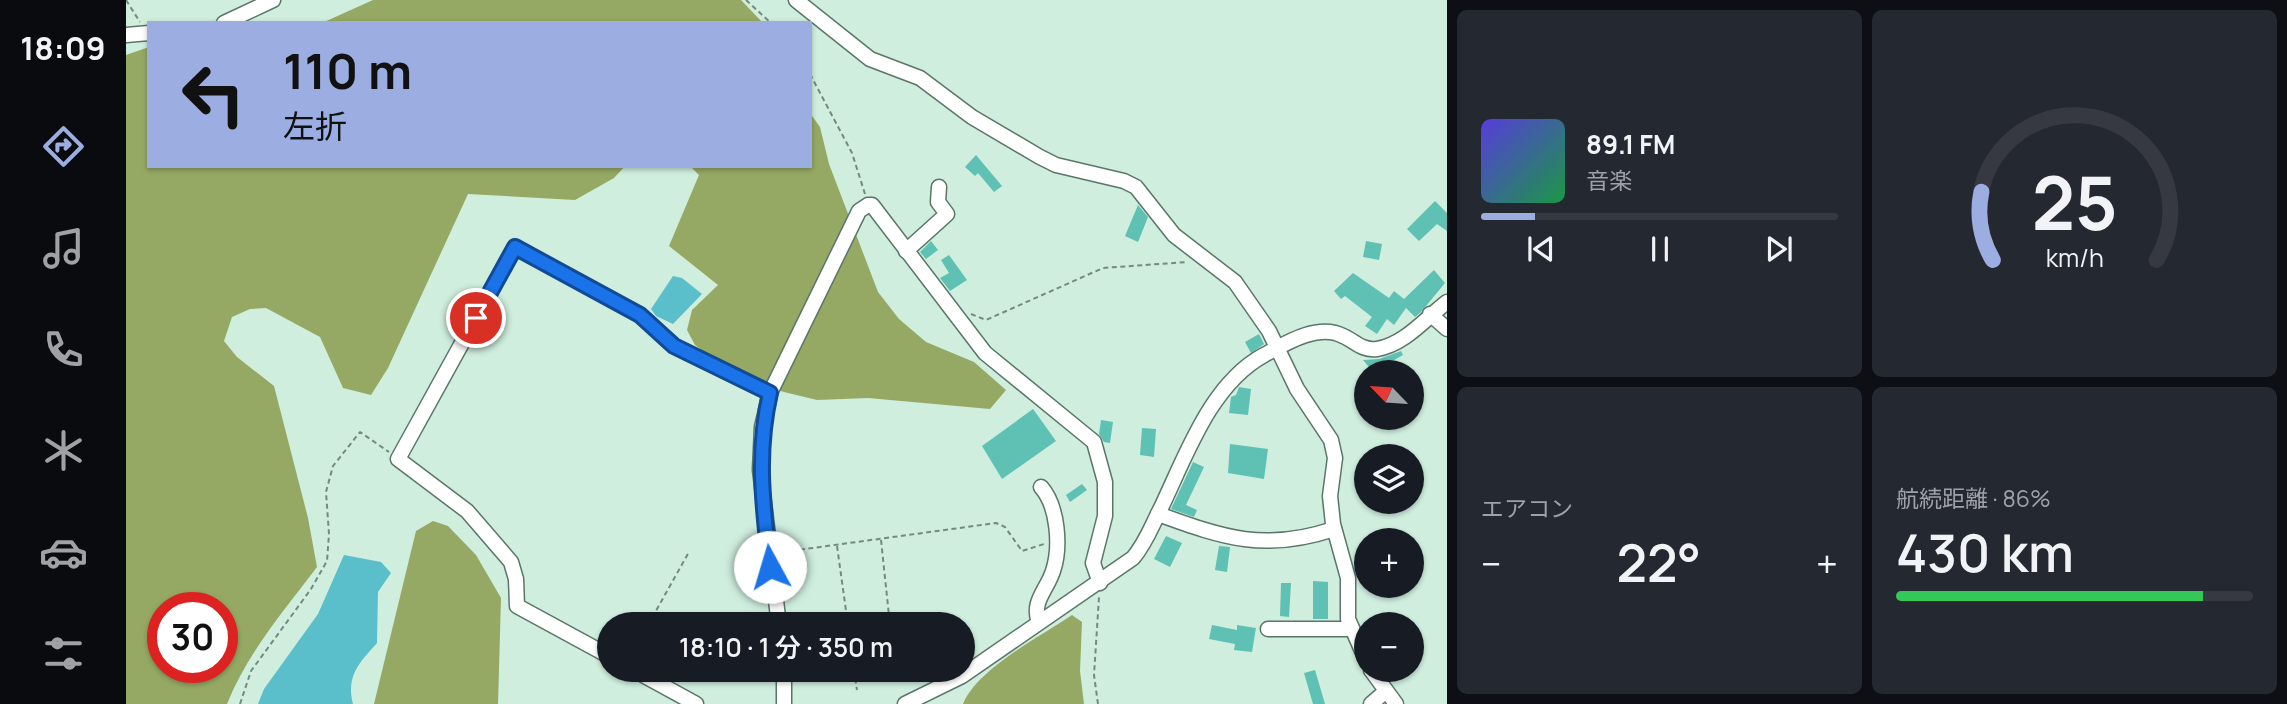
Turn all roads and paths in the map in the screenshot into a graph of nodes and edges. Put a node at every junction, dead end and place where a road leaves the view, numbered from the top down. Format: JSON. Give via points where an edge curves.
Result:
{"nodes":[{"id":1,"x":127,"y":0,"type":"edge"},
{"id":2,"x":273,"y":0,"type":"edge"},
{"id":3,"x":746,"y":0,"type":"edge"},
{"id":4,"x":796,"y":0,"type":"edge"},
{"id":5,"x":228,"y":21,"type":"edge"},
{"id":6,"x":769,"y":21,"type":"edge"},
{"id":7,"x":138,"y":34,"type":"edge"},
{"id":8,"x":812,"y":78,"type":"edge"},
{"id":9,"x":939,"y":187,"type":"dead end"},
{"id":10,"x":868,"y":205,"type":"junction"},
{"id":11,"x":906,"y":251,"type":"junction"},
{"id":12,"x":1209,"y":260,"type":"junction"},
{"id":13,"x":1447,"y":302,"type":"edge"},
{"id":14,"x":1430,"y":314,"type":"junction"},
{"id":15,"x":961,"y":318,"type":"junction"},
{"id":16,"x":1447,"y":329,"type":"edge"},
{"id":17,"x":1279,"y":348,"type":"junction"},
{"id":18,"x":770,"y":393,"type":"junction"},
{"id":19,"x":398,"y":459,"type":"junction"},
{"id":20,"x":1041,"y":487,"type":"dead end"},
{"id":21,"x":1158,"y":514,"type":"junction"},
{"id":22,"x":1334,"y":529,"type":"junction"},
{"id":23,"x":881,"y":539,"type":"junction"},
{"id":24,"x":1055,"y":541,"type":"junction"},
{"id":25,"x":837,"y":545,"type":"junction"},
{"id":26,"x":689,"y":552,"type":"dead end"},
{"id":27,"x":769,"y":554,"type":"junction"},
{"id":28,"x":1100,"y":583,"type":"junction"},
{"id":29,"x":655,"y":612,"type":"edge"},
{"id":30,"x":777,"y":612,"type":"edge"},
{"id":31,"x":846,"y":612,"type":"edge"},
{"id":32,"x":889,"y":612,"type":"edge"},
{"id":33,"x":1039,"y":622,"type":"junction"},
{"id":34,"x":1268,"y":629,"type":"dead end"},
{"id":35,"x":1352,"y":629,"type":"junction"},
{"id":36,"x":1354,"y":633,"type":"edge"},
{"id":37,"x":597,"y":649,"type":"edge"},
{"id":38,"x":656,"y":682,"type":"edge"},
{"id":39,"x":784,"y":682,"type":"edge"},
{"id":40,"x":856,"y":682,"type":"edge"},
{"id":41,"x":1380,"y":682,"type":"edge"},
{"id":42,"x":857,"y":690,"type":"dead end"},
{"id":43,"x":1386,"y":691,"type":"junction"},
{"id":44,"x":240,"y":704,"type":"edge"},
{"id":45,"x":695,"y":704,"type":"edge"},
{"id":46,"x":784,"y":704,"type":"edge"},
{"id":47,"x":905,"y":704,"type":"edge"},
{"id":48,"x":1098,"y":704,"type":"edge"},
{"id":49,"x":1371,"y":704,"type":"edge"},
{"id":50,"x":1396,"y":704,"type":"edge"}],
"edges":[{"from":1,"to":7,"type":"path","via":[[140,19]]},
{"from":2,"to":5,"type":"street"},
{"from":3,"to":6,"type":"path"},
{"from":4,"to":12,"type":"street","via":[[870,59],[920,78],[972,117],[1040,157],[1136,187],[1174,234]]},
{"from":8,"to":10,"type":"path","via":[[852,153]]},
{"from":9,"to":11,"type":"street","via":[[938,202],[947,214]]},
{"from":10,"to":11,"type":"street"},
{"from":10,"to":18,"type":"street","via":[[859,211]]},
{"from":11,"to":15,"type":"street"},
{"from":12,"to":15,"type":"path","via":[[1103,268],[986,320],[970,314]]},
{"from":12,"to":17,"type":"street","via":[[1235,282]]},
{"from":13,"to":14,"type":"street"},
{"from":14,"to":16,"type":"street"},
{"from":14,"to":17,"type":"street","via":[[1399,341],[1375,349],[1328,332],[1296,338]]},
{"from":15,"to":28,"type":"street","via":[[985,353],[1094,442],[1105,482],[1105,516],[1093,563]]},
{"from":17,"to":21,"type":"street","via":[[1250,365],[1222,394]]},
{"from":17,"to":22,"type":"street","via":[[1297,389],[1331,440]]},
{"from":18,"to":19,"type":"street","via":[[674,346],[640,315],[515,247]]},
{"from":18,"to":27,"type":"street","via":[[762,427],[760,470]]},
{"from":19,"to":37,"type":"street","via":[[467,511],[511,562],[517,606]]},
{"from":19,"to":44,"type":"path","via":[[360,432],[333,466],[326,492],[327,561],[251,671]]},
{"from":20,"to":24,"type":"street","via":[[1053,505]]},
{"from":21,"to":22,"type":"street","via":[[1220,535],[1259,541],[1300,540]]},
{"from":21,"to":28,"type":"street","via":[[1140,551]]},
{"from":22,"to":35,"type":"street","via":[[1344,557]]},
{"from":23,"to":24,"type":"path","via":[[996,523],[1005,527],[1022,551]]},
{"from":23,"to":25,"type":"path"},
{"from":23,"to":32,"type":"path"},
{"from":24,"to":33,"type":"street","via":[[1052,575],[1037,607]]},
{"from":25,"to":27,"type":"path"},
{"from":25,"to":31,"type":"path"},
{"from":26,"to":29,"type":"path"},
{"from":27,"to":30,"type":"street"},
{"from":28,"to":33,"type":"street"},
{"from":28,"to":48,"type":"path","via":[[1094,675]]},
{"from":33,"to":47,"type":"street","via":[[962,676]]},
{"from":34,"to":35,"type":"street"},
{"from":35,"to":36,"type":"street"},
{"from":38,"to":45,"type":"street"},
{"from":39,"to":46,"type":"street"},
{"from":40,"to":42,"type":"path"},
{"from":41,"to":43,"type":"street"},
{"from":43,"to":49,"type":"street"},
{"from":43,"to":50,"type":"street"}]}
